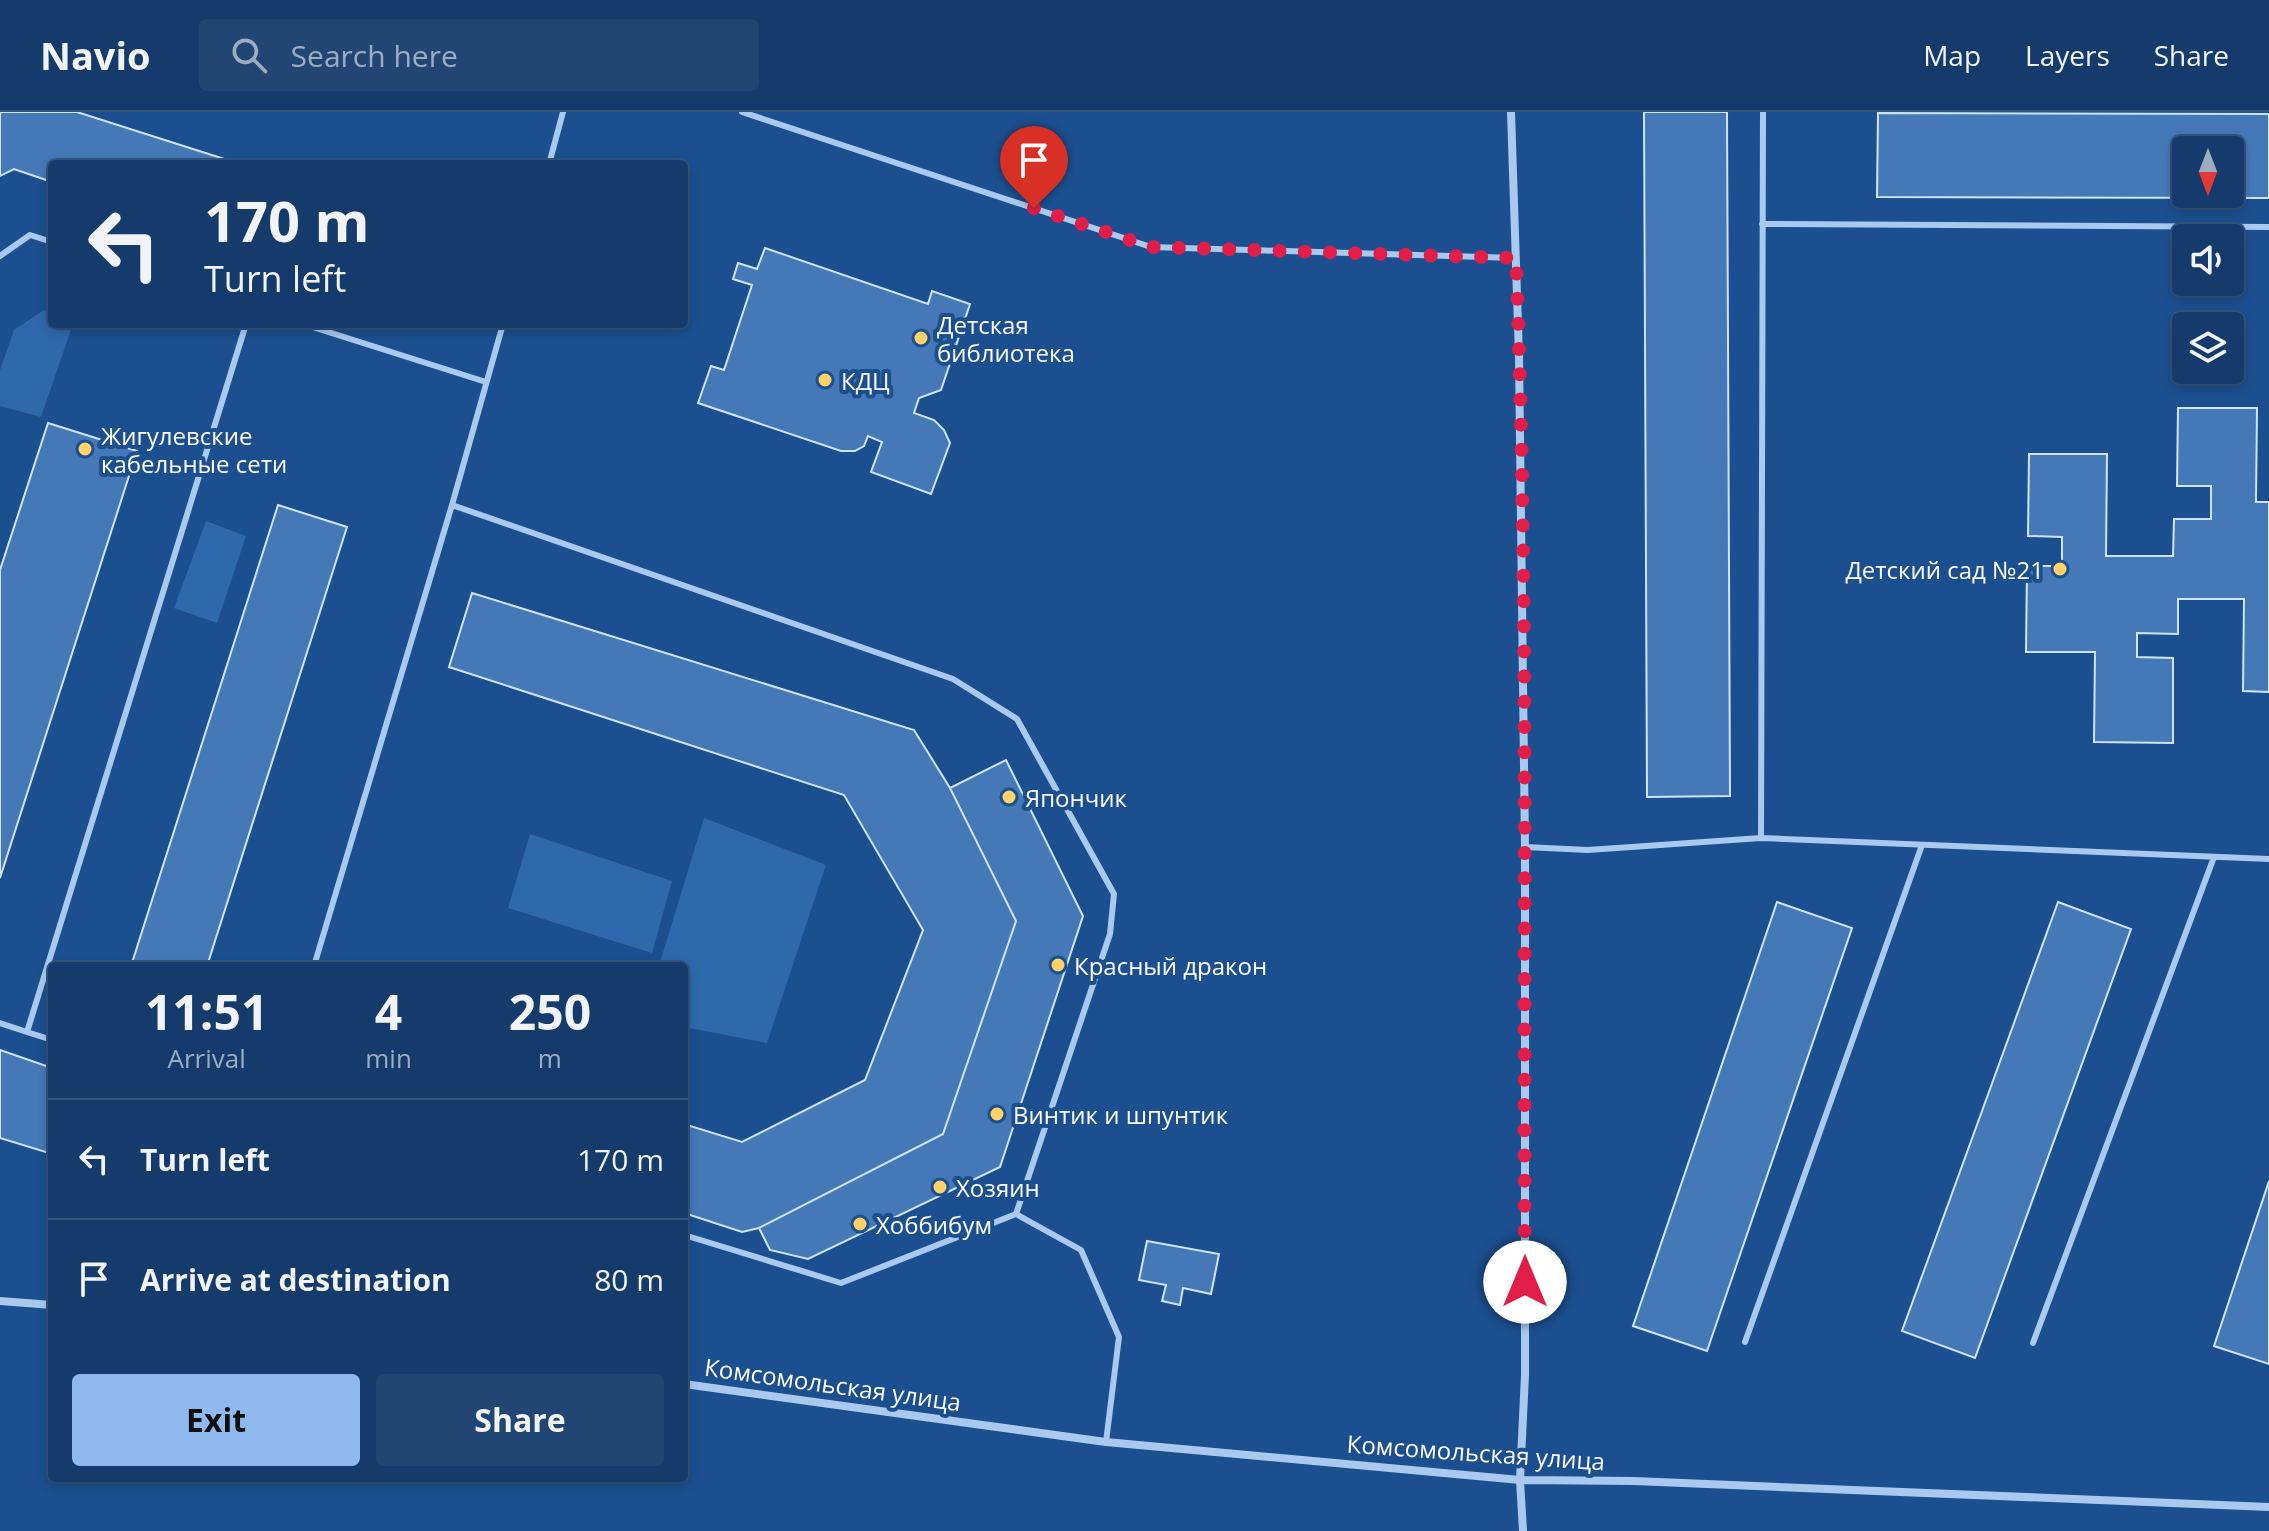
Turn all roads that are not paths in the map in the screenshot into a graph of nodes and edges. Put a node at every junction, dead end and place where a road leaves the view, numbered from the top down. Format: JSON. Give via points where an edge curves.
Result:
{"nodes":[{"id":1,"x":563,"y":112,"type":"edge"},
{"id":2,"x":742,"y":112,"type":"edge"},
{"id":3,"x":1511,"y":112,"type":"edge"},
{"id":4,"x":1763,"y":112,"type":"edge"},
{"id":5,"x":550,"y":160,"type":"edge"},
{"id":6,"x":1762,"y":224,"type":"junction"},
{"id":7,"x":2269,"y":227,"type":"edge"},
{"id":8,"x":48,"y":241,"type":"edge"},
{"id":9,"x":0,"y":256,"type":"edge"},
{"id":10,"x":1516,"y":258,"type":"junction"},
{"id":11,"x":245,"y":328,"type":"edge"},
{"id":12,"x":316,"y":328,"type":"edge"},
{"id":13,"x":502,"y":328,"type":"edge"},
{"id":14,"x":486,"y":382,"type":"junction"},
{"id":15,"x":452,"y":505,"type":"junction"},
{"id":16,"x":1761,"y":838,"type":"junction"},
{"id":17,"x":1922,"y":845,"type":"junction"},
{"id":18,"x":1525,"y":847,"type":"junction"},
{"id":19,"x":2214,"y":857,"type":"junction"},
{"id":20,"x":2269,"y":859,"type":"edge"},
{"id":21,"x":49,"y":962,"type":"edge"},
{"id":22,"x":315,"y":962,"type":"edge"},
{"id":23,"x":48,"y":964,"type":"edge"},
{"id":24,"x":0,"y":1023,"type":"edge"},
{"id":25,"x":27,"y":1032,"type":"junction"},
{"id":26,"x":48,"y":1039,"type":"edge"},
{"id":27,"x":1016,"y":1214,"type":"junction"},
{"id":28,"x":688,"y":1236,"type":"edge"},
{"id":29,"x":0,"y":1301,"type":"edge"},
{"id":30,"x":48,"y":1305,"type":"edge"},
{"id":31,"x":1745,"y":1342,"type":"dead end"},
{"id":32,"x":2033,"y":1343,"type":"dead end"},
{"id":33,"x":688,"y":1385,"type":"edge"},
{"id":34,"x":1106,"y":1442,"type":"junction"},
{"id":35,"x":1520,"y":1480,"type":"junction"},
{"id":36,"x":2269,"y":1507,"type":"edge"},
{"id":37,"x":1523,"y":1531,"type":"edge"}],
"edges":[{"from":1,"to":5,"type":"lane"},
{"from":2,"to":10,"type":"lane","via":[[1151,247]]},
{"from":3,"to":10,"type":"street"},
{"from":4,"to":6,"type":"lane"},
{"from":6,"to":7,"type":"lane"},
{"from":6,"to":16,"type":"lane"},
{"from":8,"to":9,"type":"lane","via":[[30,235]]},
{"from":10,"to":18,"type":"street"},
{"from":11,"to":21,"type":"lane"},
{"from":12,"to":14,"type":"lane"},
{"from":13,"to":14,"type":"lane"},
{"from":14,"to":15,"type":"lane"},
{"from":15,"to":22,"type":"lane"},
{"from":15,"to":27,"type":"lane","via":[[953,679],[1017,719],[1114,894],[1110,934]]},
{"from":16,"to":17,"type":"lane"},
{"from":16,"to":18,"type":"lane","via":[[1588,850]]},
{"from":17,"to":19,"type":"lane"},
{"from":17,"to":31,"type":"lane"},
{"from":18,"to":35,"type":"street","via":[[1525,1375]]},
{"from":19,"to":20,"type":"lane"},
{"from":19,"to":32,"type":"lane"},
{"from":23,"to":25,"type":"lane"},
{"from":24,"to":25,"type":"lane"},
{"from":25,"to":26,"type":"lane"},
{"from":27,"to":28,"type":"lane","via":[[841,1283]]},
{"from":27,"to":34,"type":"lane","via":[[1081,1250],[1119,1337]]},
{"from":29,"to":30,"type":"street"},
{"from":33,"to":34,"type":"street","name":"Комсомольская улица"},
{"from":34,"to":35,"type":"street","name":"Комсомольская улица"},
{"from":35,"to":36,"type":"street","name":"Комсомольская улица"},
{"from":35,"to":37,"type":"street"}]}
